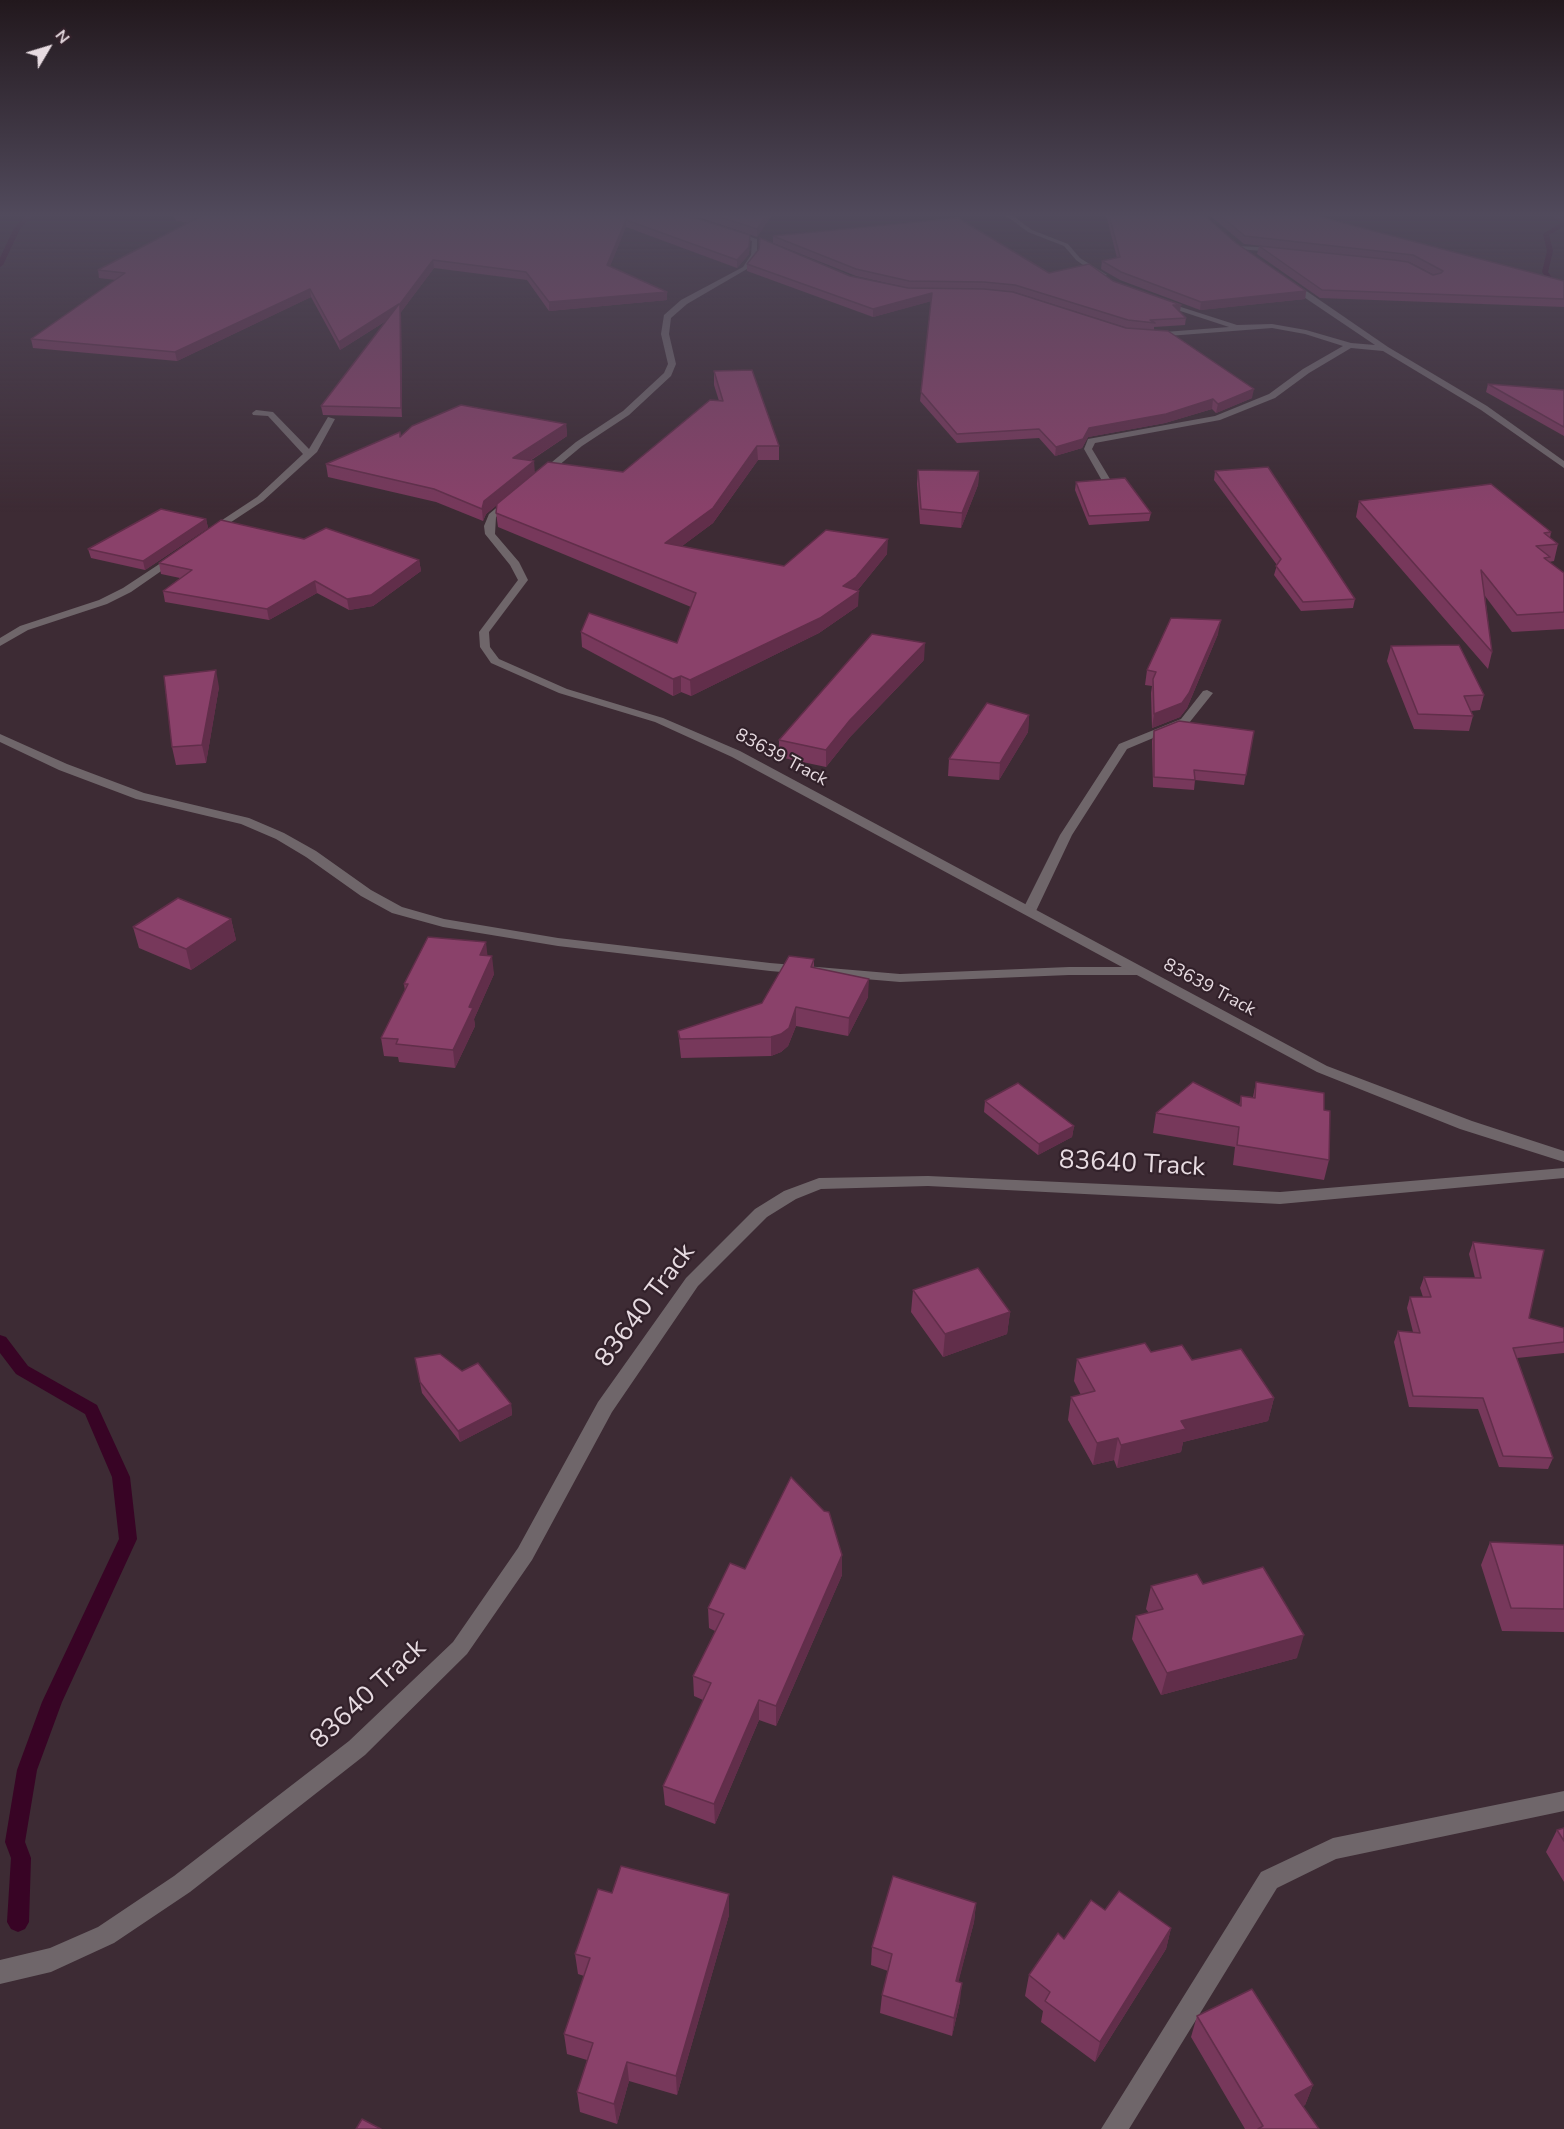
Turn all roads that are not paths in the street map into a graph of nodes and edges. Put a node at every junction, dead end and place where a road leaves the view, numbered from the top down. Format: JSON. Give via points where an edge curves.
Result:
{"nodes":[{"id":1,"x":670,"y":314,"type":"edge"},
{"id":2,"x":1200,"y":314,"type":"edge"},
{"id":3,"x":1334,"y":314,"type":"edge"},
{"id":4,"x":1238,"y":327,"type":"junction"},
{"id":5,"x":1145,"y":335,"type":"edge"},
{"id":6,"x":1350,"y":345,"type":"junction"},
{"id":7,"x":1385,"y":349,"type":"junction"},
{"id":8,"x":256,"y":413,"type":"dead end"},
{"id":9,"x":332,"y":419,"type":"edge"},
{"id":10,"x":308,"y":454,"type":"junction"},
{"id":11,"x":1564,"y":465,"type":"edge"},
{"id":12,"x":537,"y":478,"type":"edge"},
{"id":13,"x":1108,"y":484,"type":"edge"},
{"id":14,"x":519,"y":494,"type":"edge"},
{"id":15,"x":0,"y":643,"type":"edge"},
{"id":16,"x":1207,"y":693,"type":"dead end"},
{"id":17,"x":0,"y":738,"type":"edge"},
{"id":18,"x":1029,"y":911,"type":"junction"},
{"id":19,"x":1140,"y":971,"type":"junction"},
{"id":20,"x":1564,"y":1157,"type":"edge"},
{"id":21,"x":1564,"y":1173,"type":"edge"},
{"id":22,"x":1564,"y":1801,"type":"edge"},
{"id":23,"x":0,"y":1972,"type":"edge"},
{"id":24,"x":1114,"y":2129,"type":"edge"}],
"edges":[{"from":1,"to":12,"type":"street","via":[[665,334],[672,364],[668,374],[626,413]]},
{"from":2,"to":4,"type":"street"},
{"from":3,"to":7,"type":"street"},
{"from":4,"to":5,"type":"street"},
{"from":4,"to":6,"type":"street","via":[[1291,329]]},
{"from":6,"to":7,"type":"street"},
{"from":6,"to":13,"type":"street","via":[[1272,396],[1217,418],[1091,441],[1088,449]]},
{"from":7,"to":11,"type":"street","via":[[1484,408]]},
{"from":8,"to":10,"type":"street","via":[[270,414]]},
{"from":9,"to":10,"type":"street"},
{"from":10,"to":15,"type":"street","via":[[260,499],[127,590],[86,609],[24,628]]},
{"from":14,"to":18,"type":"street","name":"83639 Track","via":[[492,516],[489,526],[490,534],[523,580],[484,632],[485,647],[495,660],[563,691],[699,736]]},
{"from":16,"to":18,"type":"street","via":[[1185,721],[1123,747],[1066,835]]},
{"from":17,"to":19,"type":"street","via":[[140,796],[245,821],[311,854],[397,910],[443,923],[558,942],[900,978]]},
{"from":18,"to":19,"type":"street","name":"83639 Track"},
{"from":19,"to":20,"type":"street","name":"83639 Track","via":[[1322,1069],[1466,1125]]},
{"from":21,"to":23,"type":"street","name":"83640 Track","via":[[1280,1198],[928,1181],[819,1184],[790,1195],[761,1213],[692,1282],[605,1407],[525,1554],[460,1648],[357,1748],[182,1884],[106,1935],[51,1960]]},
{"from":22,"to":24,"type":"street","via":[[1333,1848],[1269,1880]]}]}
